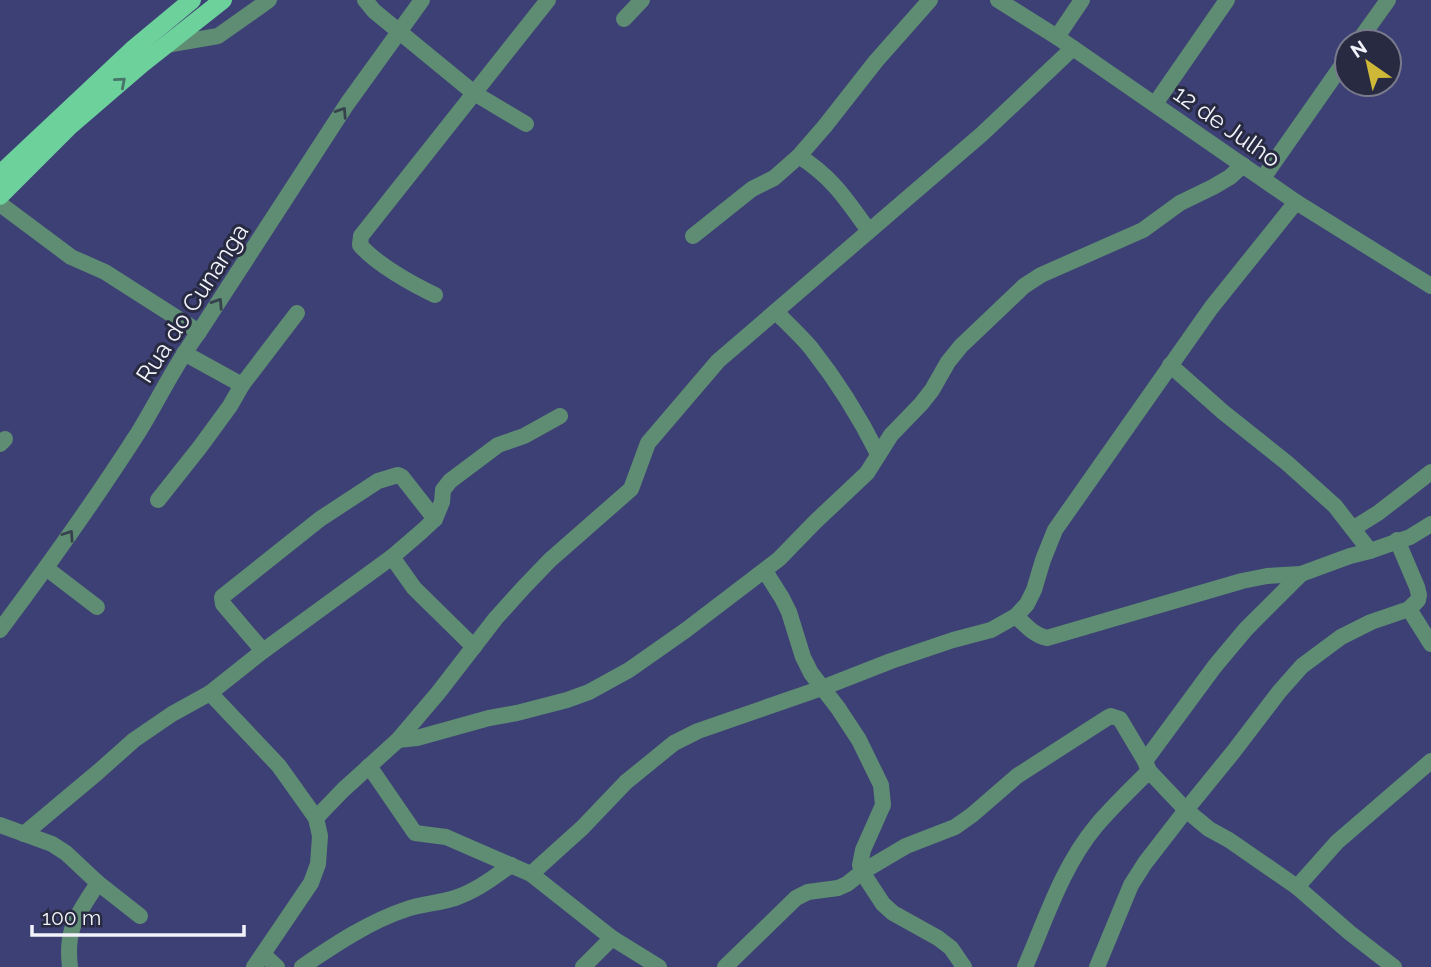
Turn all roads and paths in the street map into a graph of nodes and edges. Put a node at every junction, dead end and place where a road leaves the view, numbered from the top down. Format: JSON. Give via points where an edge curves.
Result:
{"nodes":[{"id":1,"x":192,"y":0,"type":"edge"},
{"id":2,"x":223,"y":0,"type":"edge"},
{"id":3,"x":269,"y":0,"type":"edge"},
{"id":4,"x":365,"y":0,"type":"edge"},
{"id":5,"x":422,"y":0,"type":"edge"},
{"id":6,"x":548,"y":0,"type":"edge"},
{"id":7,"x":642,"y":0,"type":"edge"},
{"id":8,"x":930,"y":0,"type":"edge"},
{"id":9,"x":998,"y":0,"type":"edge"},
{"id":10,"x":1082,"y":0,"type":"edge"},
{"id":11,"x":1227,"y":0,"type":"edge"},
{"id":12,"x":1388,"y":0,"type":"edge"},
{"id":13,"x":624,"y":19,"type":"dead end"},
{"id":14,"x":1368,"y":28,"type":"edge"},
{"id":15,"x":400,"y":33,"type":"junction"},
{"id":16,"x":1057,"y":37,"type":"junction"},
{"id":17,"x":166,"y":45,"type":"junction"},
{"id":18,"x":1073,"y":48,"type":"junction"},
{"id":19,"x":1333,"y":78,"type":"edge"},
{"id":20,"x":474,"y":93,"type":"junction"},
{"id":21,"x":1155,"y":104,"type":"junction"},
{"id":22,"x":526,"y":124,"type":"dead end"},
{"id":23,"x":799,"y":156,"type":"junction"},
{"id":24,"x":1243,"y":165,"type":"junction"},
{"id":25,"x":0,"y":174,"type":"edge"},
{"id":26,"x":1263,"y":178,"type":"junction"},
{"id":27,"x":0,"y":196,"type":"edge"},
{"id":28,"x":1296,"y":202,"type":"junction"},
{"id":29,"x":0,"y":204,"type":"edge"},
{"id":30,"x":869,"y":231,"type":"junction"},
{"id":31,"x":692,"y":236,"type":"dead end"},
{"id":32,"x":1431,"y":286,"type":"edge"},
{"id":33,"x":435,"y":295,"type":"dead end"},
{"id":34,"x":776,"y":312,"type":"junction"},
{"id":35,"x":297,"y":313,"type":"dead end"},
{"id":36,"x":199,"y":332,"type":"junction"},
{"id":37,"x":184,"y":353,"type":"junction"},
{"id":38,"x":1170,"y":365,"type":"junction"},
{"id":39,"x":242,"y":385,"type":"junction"},
{"id":40,"x":560,"y":416,"type":"dead end"},
{"id":41,"x":878,"y":454,"type":"junction"},
{"id":42,"x":1431,"y":472,"type":"edge"},
{"id":43,"x":158,"y":499,"type":"dead end"},
{"id":44,"x":435,"y":519,"type":"junction"},
{"id":45,"x":1431,"y":524,"type":"edge"},
{"id":46,"x":1354,"y":528,"type":"junction"},
{"id":47,"x":1397,"y":540,"type":"junction"},
{"id":48,"x":1370,"y":551,"type":"junction"},
{"id":49,"x":392,"y":557,"type":"junction"},
{"id":50,"x":46,"y":568,"type":"junction"},
{"id":51,"x":765,"y":571,"type":"junction"},
{"id":52,"x":1301,"y":574,"type":"junction"},
{"id":53,"x":97,"y":607,"type":"dead end"},
{"id":54,"x":1409,"y":609,"type":"junction"},
{"id":55,"x":1016,"y":616,"type":"junction"},
{"id":56,"x":0,"y":630,"type":"edge"},
{"id":57,"x":1431,"y":645,"type":"edge"},
{"id":58,"x":474,"y":647,"type":"junction"},
{"id":59,"x":263,"y":651,"type":"junction"},
{"id":60,"x":822,"y":688,"type":"junction"},
{"id":61,"x":210,"y":693,"type":"junction"},
{"id":62,"x":398,"y":740,"type":"junction"},
{"id":63,"x":1431,"y":761,"type":"edge"},
{"id":64,"x":369,"y":766,"type":"junction"},
{"id":65,"x":1147,"y":766,"type":"junction"},
{"id":66,"x":1186,"y":810,"type":"junction"},
{"id":67,"x":316,"y":818,"type":"junction"},
{"id":68,"x":0,"y":825,"type":"edge"},
{"id":69,"x":24,"y":834,"type":"junction"},
{"id":70,"x":511,"y":864,"type":"junction"},
{"id":71,"x":862,"y":872,"type":"junction"},
{"id":72,"x":531,"y":874,"type":"junction"},
{"id":73,"x":98,"y":883,"type":"junction"},
{"id":74,"x":1297,"y":887,"type":"junction"},
{"id":75,"x":140,"y":916,"type":"dead end"},
{"id":76,"x":612,"y":938,"type":"junction"},
{"id":77,"x":258,"y":960,"type":"edge"},
{"id":78,"x":70,"y":967,"type":"edge"},
{"id":79,"x":277,"y":967,"type":"edge"},
{"id":80,"x":302,"y":967,"type":"edge"},
{"id":81,"x":583,"y":967,"type":"edge"},
{"id":82,"x":659,"y":967,"type":"edge"},
{"id":83,"x":725,"y":967,"type":"edge"},
{"id":84,"x":964,"y":967,"type":"edge"},
{"id":85,"x":1026,"y":967,"type":"edge"},
{"id":86,"x":1097,"y":967,"type":"edge"},
{"id":87,"x":1394,"y":967,"type":"edge"}],
"edges":[{"from":1,"to":25,"type":"main road"},
{"from":2,"to":17,"type":"main road"},
{"from":3,"to":17,"type":"street","via":[[218,36]]},
{"from":4,"to":15,"type":"street"},
{"from":5,"to":15,"type":"street","name":"Rua do Cunanga"},
{"from":6,"to":20,"type":"street"},
{"from":7,"to":13,"type":"street"},
{"from":8,"to":23,"type":"street"},
{"from":9,"to":16,"type":"street","name":"12 de Julho"},
{"from":10,"to":16,"type":"street"},
{"from":11,"to":21,"type":"street"},
{"from":12,"to":14,"type":"street"},
{"from":15,"to":20,"type":"street"},
{"from":36,"to":15,"type":"street","name":"Rua do Cunanga","one_way":true,"via":[[348,104]]},
{"from":16,"to":18,"type":"street","name":"12 de Julho"},
{"from":27,"to":17,"type":"main road","one_way":true,"via":[[70,126]]},
{"from":18,"to":21,"type":"street","name":"12 de Julho"},
{"from":18,"to":30,"type":"street"},
{"from":19,"to":26,"type":"street"},
{"from":20,"to":22,"type":"street"},
{"from":20,"to":33,"type":"street","via":[[361,236],[360,245],[366,252]]},
{"from":21,"to":24,"type":"street","name":"12 de Julho"},
{"from":23,"to":30,"type":"street","via":[[827,177]]},
{"from":23,"to":31,"type":"street"},
{"from":24,"to":26,"type":"street","name":"12 de Julho"},
{"from":24,"to":41,"type":"street","via":[[1143,230],[1024,286],[961,346],[927,397]]},
{"from":26,"to":28,"type":"street","name":"12 de Julho"},
{"from":28,"to":32,"type":"street","name":"12 de Julho"},
{"from":28,"to":38,"type":"street"},
{"from":29,"to":36,"type":"street","via":[[71,257],[105,272]]},
{"from":30,"to":34,"type":"street"},
{"from":34,"to":41,"type":"street","via":[[839,386]]},
{"from":34,"to":58,"type":"street","via":[[718,361],[648,443],[625,496],[550,560]]},
{"from":35,"to":39,"type":"street"},
{"from":36,"to":37,"type":"street","name":"Rua do Cunanga"},
{"from":37,"to":39,"type":"street"},
{"from":50,"to":37,"type":"street","name":"Rua do Cunanga","one_way":true,"via":[[139,432]]},
{"from":38,"to":46,"type":"street","via":[[1287,463]]},
{"from":38,"to":55,"type":"street","via":[[1055,530],[1034,590]]},
{"from":39,"to":43,"type":"street"},
{"from":40,"to":44,"type":"street","via":[[498,445],[446,485]]},
{"from":41,"to":51,"type":"street","via":[[867,473]]},
{"from":42,"to":46,"type":"street"},
{"from":44,"to":49,"type":"street"},
{"from":44,"to":59,"type":"street","via":[[398,475],[378,481],[320,519],[222,597]]},
{"from":45,"to":47,"type":"street"},
{"from":46,"to":48,"type":"street"},
{"from":47,"to":48,"type":"street"},
{"from":47,"to":54,"type":"street","via":[[1419,595]]},
{"from":48,"to":52,"type":"street"},
{"from":49,"to":58,"type":"street","via":[[414,589]]},
{"from":49,"to":59,"type":"street"},
{"from":50,"to":53,"type":"street"},
{"from":50,"to":56,"type":"street","name":"Rua do Cunanga"},
{"from":51,"to":60,"type":"street","via":[[789,612],[803,657]]},
{"from":51,"to":62,"type":"street","via":[[640,662],[589,692]]},
{"from":52,"to":55,"type":"street","via":[[1242,581],[1047,638],[1029,630]]},
{"from":52,"to":65,"type":"street","via":[[1215,666]]},
{"from":54,"to":57,"type":"street"},
{"from":54,"to":66,"type":"street","via":[[1351,632],[1302,666]]},
{"from":55,"to":60,"type":"street","via":[[991,630]]},
{"from":58,"to":62,"type":"street"},
{"from":59,"to":61,"type":"street"},
{"from":60,"to":71,"type":"street","via":[[859,740],[881,785],[883,805],[863,850]]},
{"from":60,"to":72,"type":"street","via":[[674,743],[626,782]]},
{"from":61,"to":67,"type":"street","via":[[279,766]]},
{"from":61,"to":69,"type":"street","via":[[134,740]]},
{"from":62,"to":64,"type":"street"},
{"from":63,"to":74,"type":"street","via":[[1337,842]]},
{"from":64,"to":67,"type":"street"},
{"from":64,"to":70,"type":"street","via":[[415,834],[446,837]]},
{"from":65,"to":66,"type":"street"},
{"from":65,"to":71,"type":"street","via":[[1120,719],[1111,716],[1017,776],[955,827],[906,846]]},
{"from":65,"to":85,"type":"street","via":[[1096,826],[1061,881]]},
{"from":66,"to":74,"type":"street"},
{"from":66,"to":86,"type":"street","via":[[1131,885]]},
{"from":67,"to":77,"type":"street","via":[[318,864],[311,883]]},
{"from":68,"to":69,"type":"street"},
{"from":69,"to":73,"type":"street","via":[[66,853]]},
{"from":70,"to":72,"type":"street"},
{"from":70,"to":80,"type":"street","via":[[480,887],[455,898],[407,909],[368,926]]},
{"from":71,"to":83,"type":"street","via":[[838,888],[796,898]]},
{"from":71,"to":84,"type":"street","via":[[893,913],[938,938]]},
{"from":72,"to":76,"type":"street"},
{"from":73,"to":75,"type":"street"},
{"from":73,"to":78,"type":"street","via":[[73,922]]},
{"from":74,"to":87,"type":"street"},
{"from":76,"to":81,"type":"street"},
{"from":76,"to":82,"type":"street"},
{"from":77,"to":79,"type":"street"}]}
